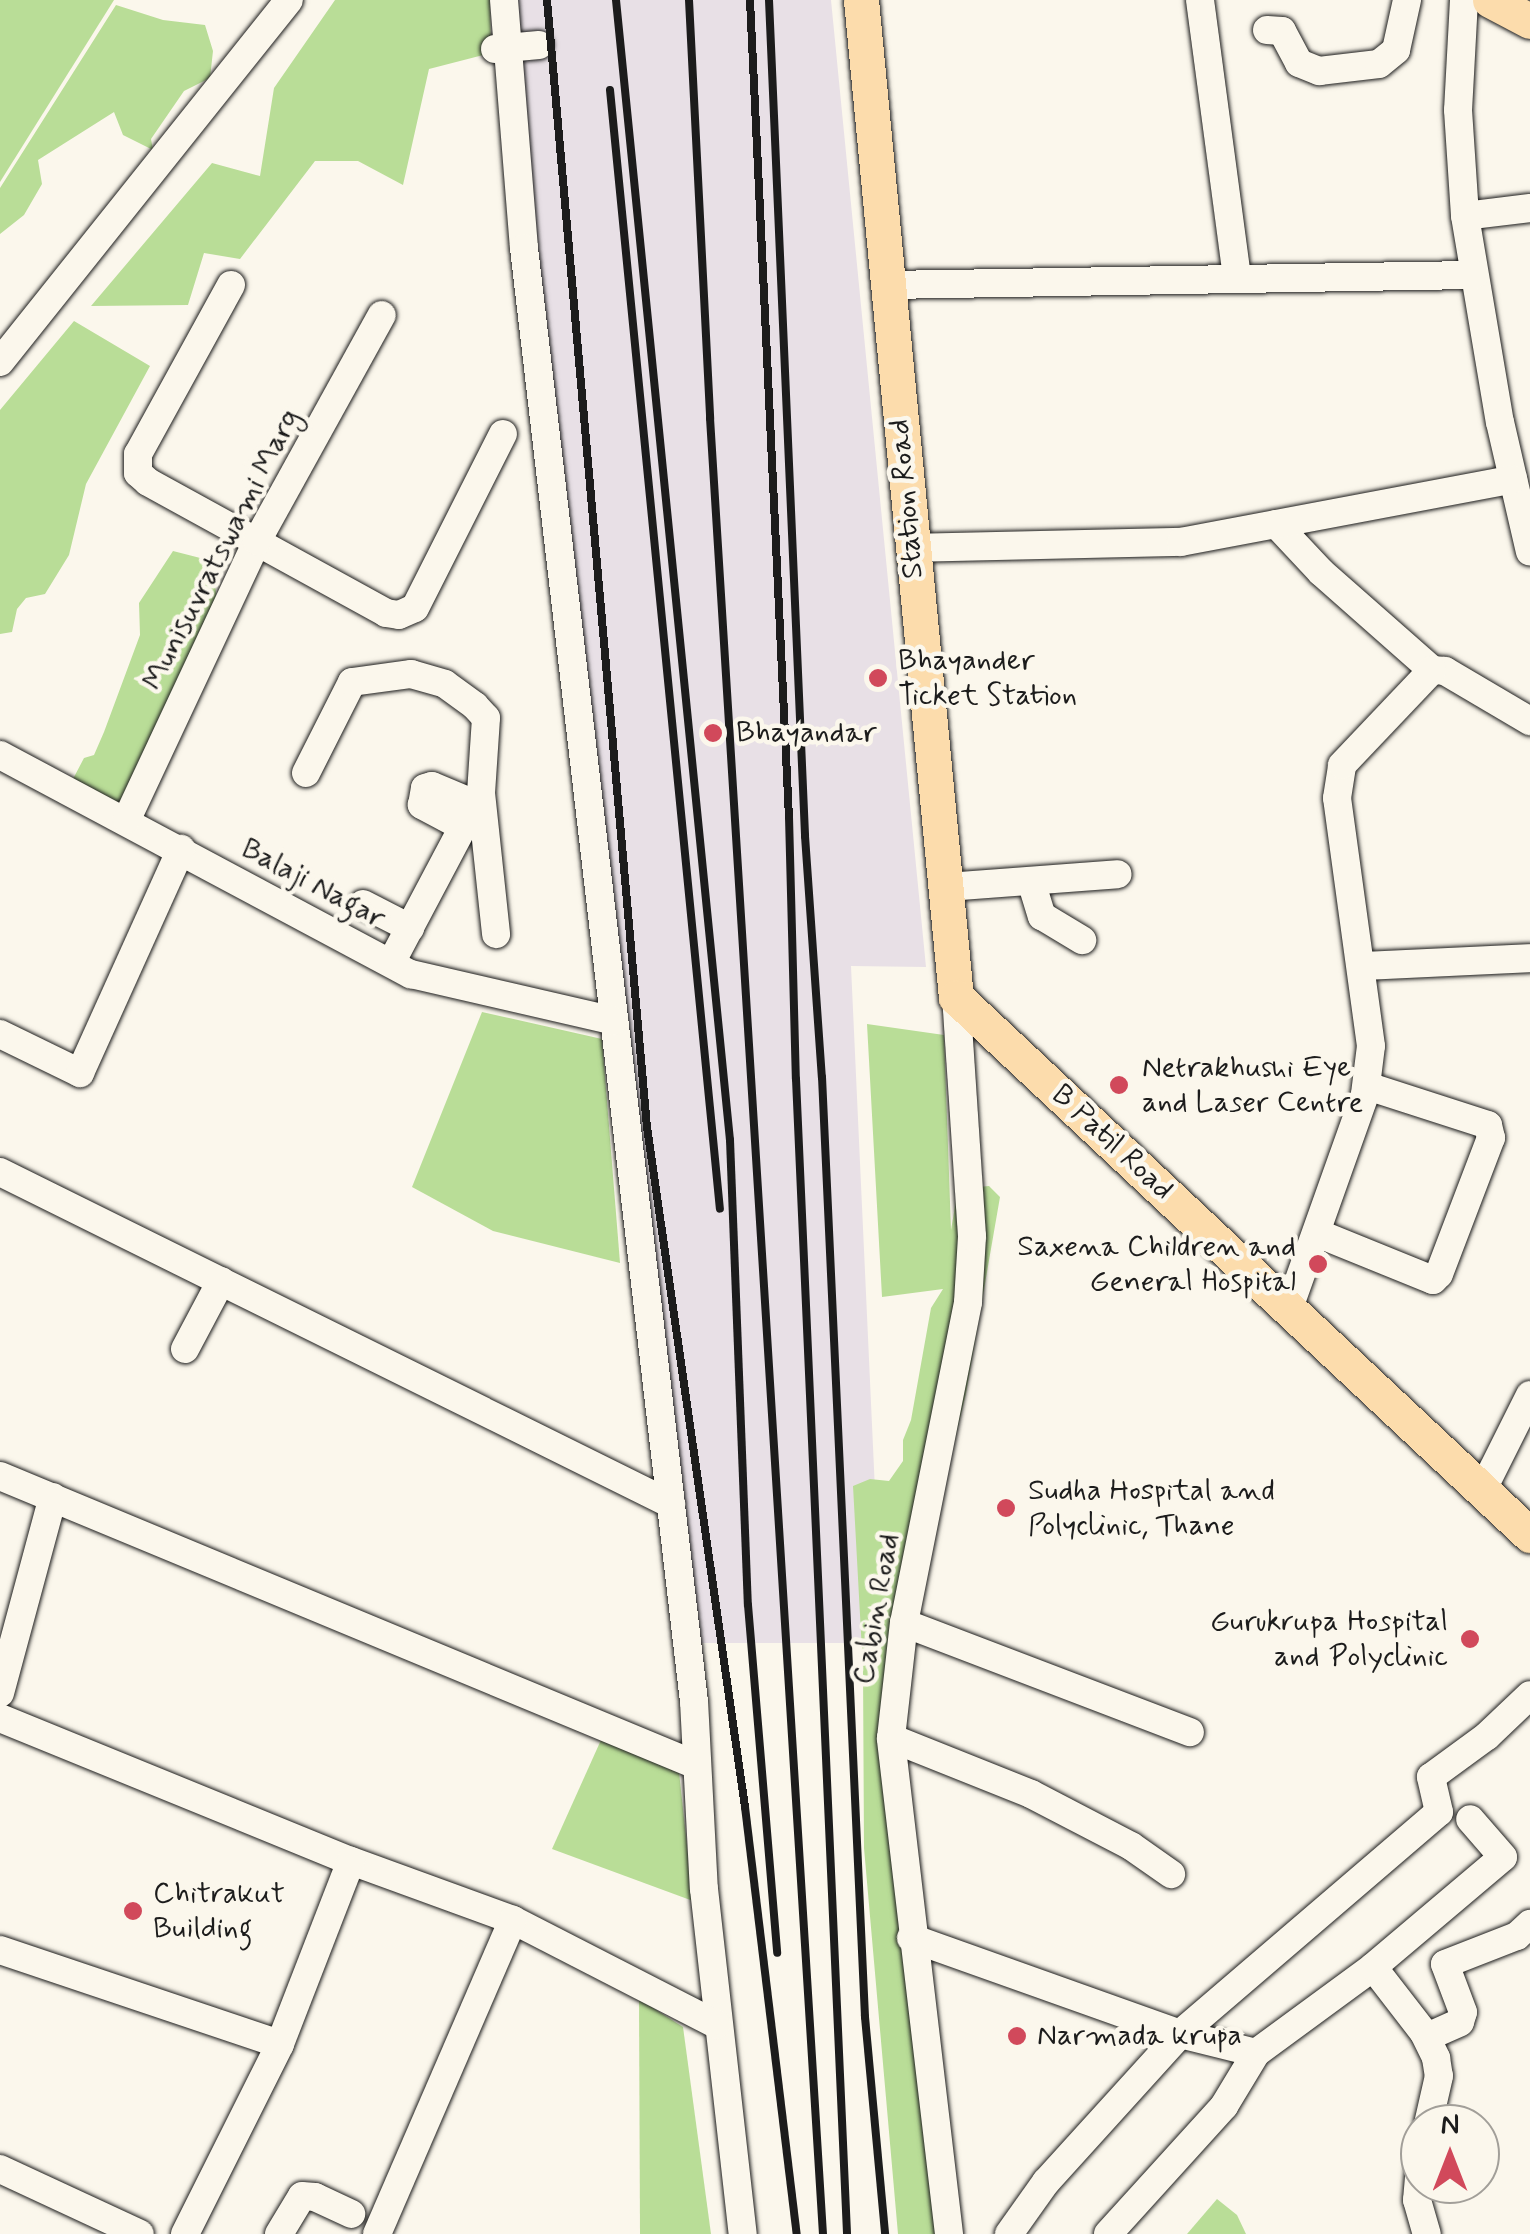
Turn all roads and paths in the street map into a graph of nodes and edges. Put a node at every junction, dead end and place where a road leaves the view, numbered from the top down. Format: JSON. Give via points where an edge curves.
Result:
{"nodes":[{"id":1,"x":289,"y":0,"type":"edge"},
{"id":2,"x":504,"y":0,"type":"edge"},
{"id":3,"x":861,"y":0,"type":"edge"},
{"id":4,"x":1200,"y":0,"type":"edge"},
{"id":5,"x":1407,"y":0,"type":"edge"},
{"id":6,"x":1464,"y":0,"type":"edge"},
{"id":7,"x":1490,"y":0,"type":"edge"},
{"id":8,"x":1530,"y":21,"type":"edge"},
{"id":9,"x":1267,"y":30,"type":"dead end"},
{"id":10,"x":538,"y":45,"type":"dead end"},
{"id":11,"x":501,"y":48,"type":"junction"},
{"id":12,"x":1530,"y":208,"type":"edge"},
{"id":13,"x":1466,"y":216,"type":"junction"},
{"id":14,"x":1474,"y":274,"type":"junction"},
{"id":15,"x":1237,"y":279,"type":"junction"},
{"id":16,"x":232,"y":284,"type":"dead end"},
{"id":17,"x":887,"y":286,"type":"junction"},
{"id":18,"x":382,"y":315,"type":"dead end"},
{"id":19,"x":0,"y":362,"type":"edge"},
{"id":20,"x":504,"y":434,"type":"dead end"},
{"id":21,"x":1513,"y":479,"type":"junction"},
{"id":22,"x":1276,"y":524,"type":"junction"},
{"id":23,"x":257,"y":542,"type":"junction"},
{"id":24,"x":911,"y":548,"type":"junction"},
{"id":25,"x":1530,"y":552,"type":"edge"},
{"id":26,"x":1432,"y":670,"type":"junction"},
{"id":27,"x":1530,"y":720,"type":"edge"},
{"id":28,"x":0,"y":756,"type":"edge"},
{"id":29,"x":306,"y":774,"type":"dead end"},
{"id":30,"x":473,"y":808,"type":"junction"},
{"id":31,"x":126,"y":819,"type":"junction"},
{"id":32,"x":181,"y":849,"type":"junction"},
{"id":33,"x":1118,"y":874,"type":"dead end"},
{"id":34,"x":1031,"y":880,"type":"junction"},
{"id":35,"x":947,"y":886,"type":"junction"},
{"id":36,"x":363,"y":904,"type":"dead end"},
{"id":37,"x":410,"y":928,"type":"junction"},
{"id":38,"x":496,"y":934,"type":"dead end"},
{"id":39,"x":1082,"y":940,"type":"dead end"},
{"id":40,"x":1530,"y":958,"type":"edge"},
{"id":41,"x":391,"y":963,"type":"junction"},
{"id":42,"x":1362,"y":966,"type":"junction"},
{"id":43,"x":956,"y":997,"type":"junction"},
{"id":44,"x":614,"y":1021,"type":"junction"},
{"id":45,"x":0,"y":1034,"type":"edge"},
{"id":46,"x":1367,"y":1086,"type":"junction"},
{"id":47,"x":0,"y":1172,"type":"edge"},
{"id":48,"x":1317,"y":1233,"type":"junction"},
{"id":49,"x":221,"y":1282,"type":"junction"},
{"id":50,"x":1290,"y":1308,"type":"junction"},
{"id":51,"x":185,"y":1349,"type":"dead end"},
{"id":52,"x":1530,"y":1396,"type":"edge"},
{"id":53,"x":0,"y":1476,"type":"edge"},
{"id":54,"x":1483,"y":1488,"type":"junction"},
{"id":55,"x":53,"y":1497,"type":"junction"},
{"id":56,"x":671,"y":1504,"type":"junction"},
{"id":57,"x":1530,"y":1535,"type":"edge"},
{"id":58,"x":904,"y":1623,"type":"junction"},
{"id":59,"x":0,"y":1693,"type":"edge"},
{"id":60,"x":1530,"y":1696,"type":"edge"},
{"id":61,"x":0,"y":1718,"type":"edge"},
{"id":62,"x":1190,"y":1732,"type":"dead end"},
{"id":63,"x":891,"y":1738,"type":"junction"},
{"id":64,"x":696,"y":1765,"type":"junction"},
{"id":65,"x":1470,"y":1819,"type":"dead end"},
{"id":66,"x":351,"y":1861,"type":"junction"},
{"id":67,"x":1171,"y":1874,"type":"dead end"},
{"id":68,"x":512,"y":1920,"type":"junction"},
{"id":69,"x":1530,"y":1924,"type":"edge"},
{"id":70,"x":911,"y":1938,"type":"junction"},
{"id":71,"x":0,"y":1950,"type":"edge"},
{"id":72,"x":1373,"y":1966,"type":"junction"},
{"id":73,"x":717,"y":2025,"type":"junction"},
{"id":74,"x":1180,"y":2034,"type":"junction"},
{"id":75,"x":1427,"y":2038,"type":"junction"},
{"id":76,"x":280,"y":2044,"type":"junction"},
{"id":77,"x":1256,"y":2053,"type":"junction"},
{"id":78,"x":1432,"y":2104,"type":"edge"},
{"id":79,"x":0,"y":2169,"type":"edge"},
{"id":80,"x":1418,"y":2204,"type":"edge"},
{"id":81,"x":351,"y":2214,"type":"dead end"},
{"id":82,"x":140,"y":2234,"type":"edge"},
{"id":83,"x":185,"y":2234,"type":"edge"},
{"id":84,"x":279,"y":2234,"type":"edge"},
{"id":85,"x":377,"y":2234,"type":"edge"},
{"id":86,"x":743,"y":2234,"type":"edge"},
{"id":87,"x":949,"y":2234,"type":"edge"},
{"id":88,"x":1009,"y":2234,"type":"edge"},
{"id":89,"x":1108,"y":2234,"type":"edge"},
{"id":90,"x":1427,"y":2234,"type":"edge"}],
"edges":[{"from":1,"to":19,"type":"street"},
{"from":2,"to":11,"type":"street"},
{"from":3,"to":17,"type":"main road","name":"Station Road"},
{"from":4,"to":15,"type":"street"},
{"from":5,"to":9,"type":"street","via":[[1396,50],[1379,64],[1319,71],[1299,62],[1282,31]]},
{"from":6,"to":13,"type":"street","via":[[1458,110]]},
{"from":7,"to":8,"type":"main road"},
{"from":10,"to":11,"type":"street"},
{"from":11,"to":44,"type":"street","via":[[570,588]]},
{"from":12,"to":13,"type":"street"},
{"from":13,"to":14,"type":"street"},
{"from":14,"to":15,"type":"street"},
{"from":14,"to":21,"type":"street"},
{"from":15,"to":17,"type":"street"},
{"from":16,"to":23,"type":"street","via":[[136,464],[148,482]]},
{"from":17,"to":24,"type":"main road","name":"Station Road"},
{"from":18,"to":23,"type":"street","name":"Munisuvratswami Marg"},
{"from":20,"to":23,"type":"street","via":[[415,608],[386,613]]},
{"from":21,"to":22,"type":"street"},
{"from":21,"to":25,"type":"street"},
{"from":22,"to":24,"type":"street","via":[[1181,542]]},
{"from":22,"to":26,"type":"street"},
{"from":23,"to":31,"type":"street","name":"Munisuvratswami Marg"},
{"from":24,"to":35,"type":"main road","name":"Station Road"},
{"from":26,"to":27,"type":"street","via":[[1445,671]]},
{"from":26,"to":42,"type":"street","via":[[1342,765],[1336,798]]},
{"from":28,"to":31,"type":"street","name":"Balaji Nagar"},
{"from":29,"to":30,"type":"street","via":[[352,682],[411,674],[445,684],[486,718]]},
{"from":30,"to":37,"type":"street"},
{"from":30,"to":38,"type":"street"},
{"from":31,"to":32,"type":"street","name":"Balaji Nagar"},
{"from":32,"to":41,"type":"street","name":"Balaji Nagar"},
{"from":32,"to":45,"type":"street","via":[[80,1073]]},
{"from":33,"to":34,"type":"street"},
{"from":34,"to":35,"type":"street"},
{"from":34,"to":39,"type":"street","via":[[1042,916]]},
{"from":35,"to":43,"type":"main road","name":"Station Road"},
{"from":36,"to":37,"type":"street"},
{"from":37,"to":41,"type":"street"},
{"from":40,"to":42,"type":"street"},
{"from":41,"to":44,"type":"street","name":"Balaji Nagar","via":[[411,974]]},
{"from":42,"to":46,"type":"street","via":[[1371,1046]]},
{"from":43,"to":50,"type":"main road","name":"B Patil Road"},
{"from":43,"to":58,"type":"street","name":"Cabin Road","via":[[972,1236],[968,1302]]},
{"from":44,"to":56,"type":"street"},
{"from":46,"to":48,"type":"street"},
{"from":46,"to":48,"type":"street","via":[[1488,1125],[1491,1138],[1433,1280]]},
{"from":47,"to":49,"type":"street"},
{"from":48,"to":50,"type":"street"},
{"from":49,"to":51,"type":"street"},
{"from":49,"to":56,"type":"street"},
{"from":50,"to":54,"type":"main road","name":"B Patil Road"},
{"from":52,"to":54,"type":"street"},
{"from":53,"to":55,"type":"street"},
{"from":54,"to":57,"type":"main road","name":"B Patil Road"},
{"from":55,"to":59,"type":"street"},
{"from":55,"to":64,"type":"street"},
{"from":56,"to":64,"type":"street"},
{"from":58,"to":62,"type":"street"},
{"from":58,"to":63,"type":"street","name":"Cabin Road"},
{"from":60,"to":74,"type":"street","via":[[1431,1777],[1439,1812]]},
{"from":61,"to":66,"type":"street"},
{"from":63,"to":67,"type":"street","via":[[1031,1794]]},
{"from":63,"to":70,"type":"street","name":"Cabin Road"},
{"from":64,"to":73,"type":"street"},
{"from":65,"to":72,"type":"street","via":[[1503,1857]]},
{"from":66,"to":68,"type":"street"},
{"from":66,"to":76,"type":"street"},
{"from":68,"to":73,"type":"street"},
{"from":68,"to":85,"type":"street"},
{"from":69,"to":75,"type":"street","via":[[1517,1936],[1445,1964],[1460,2022]]},
{"from":70,"to":74,"type":"street"},
{"from":70,"to":87,"type":"street","name":"Cabin Road"},
{"from":71,"to":76,"type":"street"},
{"from":72,"to":75,"type":"street"},
{"from":72,"to":77,"type":"street"},
{"from":73,"to":86,"type":"street"},
{"from":74,"to":77,"type":"street"},
{"from":74,"to":88,"type":"street","via":[[1046,2182]]},
{"from":75,"to":78,"type":"street","via":[[1438,2076]]},
{"from":76,"to":83,"type":"street"},
{"from":77,"to":89,"type":"street","via":[[1224,2106]]},
{"from":79,"to":82,"type":"street"},
{"from":80,"to":90,"type":"street"},
{"from":81,"to":84,"type":"street","via":[[302,2196]]}]}
